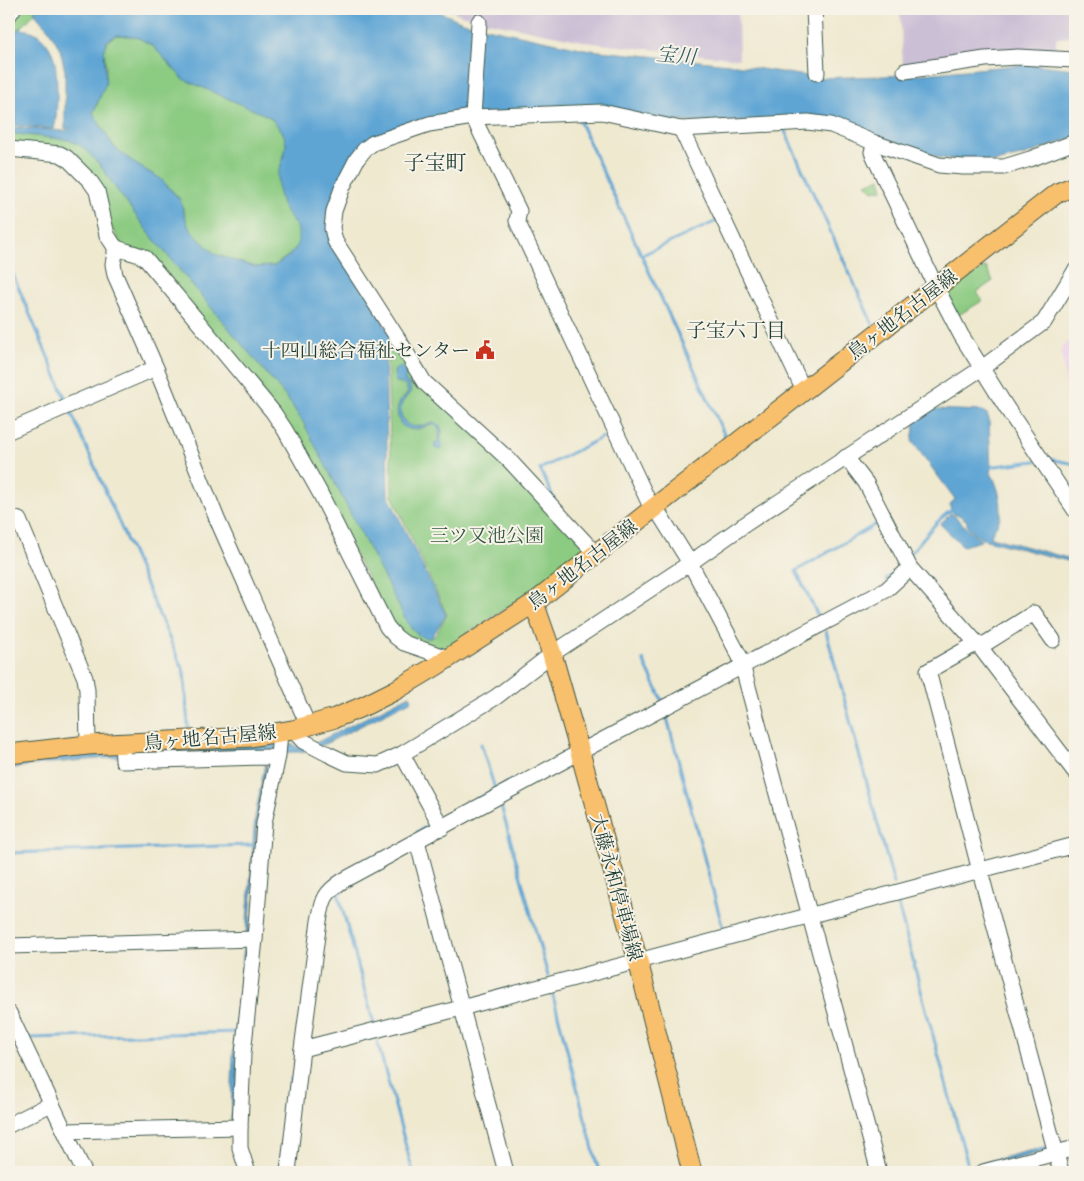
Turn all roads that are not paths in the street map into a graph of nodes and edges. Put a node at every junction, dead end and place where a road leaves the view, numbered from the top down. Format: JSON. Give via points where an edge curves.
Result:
{"nodes":[{"id":1,"x":814,"y":9,"type":"edge"},
{"id":2,"x":479,"y":22,"type":"dead end"},
{"id":3,"x":1075,"y":60,"type":"edge"},
{"id":4,"x":905,"y":71,"type":"dead end"},
{"id":5,"x":818,"y":73,"type":"dead end"},
{"id":6,"x":473,"y":117,"type":"junction"},
{"id":7,"x":681,"y":129,"type":"junction"},
{"id":8,"x":1075,"y":142,"type":"edge"},
{"id":9,"x":875,"y":143,"type":"junction"},
{"id":10,"x":9,"y":149,"type":"edge"},
{"id":11,"x":1075,"y":186,"type":"edge"},
{"id":12,"x":115,"y":247,"type":"junction"},
{"id":13,"x":1075,"y":271,"type":"edge"},
{"id":14,"x":936,"y":287,"type":"junction"},
{"id":15,"x":156,"y":368,"type":"junction"},
{"id":16,"x":982,"y":368,"type":"junction"},
{"id":17,"x":804,"y":391,"type":"junction"},
{"id":18,"x":9,"y":431,"type":"edge"},
{"id":19,"x":846,"y":457,"type":"junction"},
{"id":20,"x":653,"y":508,"type":"junction"},
{"id":21,"x":1075,"y":510,"type":"edge"},
{"id":22,"x":9,"y":517,"type":"edge"},
{"id":23,"x":596,"y":554,"type":"junction"},
{"id":24,"x":690,"y":563,"type":"junction"},
{"id":25,"x":910,"y":568,"type":"junction"},
{"id":26,"x":534,"y":603,"type":"junction"},
{"id":27,"x":1053,"y":640,"type":"dead end"},
{"id":28,"x":979,"y":645,"type":"junction"},
{"id":29,"x":552,"y":654,"type":"junction"},
{"id":30,"x":448,"y":658,"type":"junction"},
{"id":31,"x":743,"y":666,"type":"junction"},
{"id":32,"x":288,"y":740,"type":"junction"},
{"id":33,"x":88,"y":746,"type":"junction"},
{"id":34,"x":122,"y":750,"type":"junction"},
{"id":35,"x":580,"y":752,"type":"junction"},
{"id":36,"x":9,"y":754,"type":"edge"},
{"id":37,"x":402,"y":754,"type":"junction"},
{"id":38,"x":1075,"y":772,"type":"edge"},
{"id":39,"x":442,"y":828,"type":"junction"},
{"id":40,"x":417,"y":841,"type":"junction"},
{"id":41,"x":1075,"y":844,"type":"edge"},
{"id":42,"x":980,"y":870,"type":"junction"},
{"id":43,"x":810,"y":915,"type":"junction"},
{"id":44,"x":255,"y":939,"type":"junction"},
{"id":45,"x":9,"y":946,"type":"edge"},
{"id":46,"x":638,"y":961,"type":"junction"},
{"id":47,"x":461,"y":1008,"type":"junction"},
{"id":48,"x":9,"y":1013,"type":"edge"},
{"id":49,"x":302,"y":1049,"type":"junction"},
{"id":50,"x":51,"y":1104,"type":"junction"},
{"id":51,"x":9,"y":1125,"type":"edge"},
{"id":52,"x":240,"y":1127,"type":"junction"},
{"id":53,"x":65,"y":1131,"type":"junction"},
{"id":54,"x":1075,"y":1148,"type":"edge"},
{"id":55,"x":1056,"y":1153,"type":"junction"},
{"id":56,"x":84,"y":1172,"type":"edge"},
{"id":57,"x":247,"y":1172,"type":"edge"},
{"id":58,"x":288,"y":1172,"type":"edge"},
{"id":59,"x":506,"y":1172,"type":"edge"},
{"id":60,"x":692,"y":1172,"type":"edge"},
{"id":61,"x":879,"y":1172,"type":"edge"},
{"id":62,"x":983,"y":1172,"type":"edge"},
{"id":63,"x":1061,"y":1172,"type":"edge"}],
"edges":[{"from":1,"to":5,"type":"street"},
{"from":2,"to":6,"type":"street"},
{"from":3,"to":4,"type":"street","via":[[985,59]]},
{"from":6,"to":7,"type":"street","via":[[602,112]]},
{"from":6,"to":20,"type":"street","via":[[519,211],[517,221]]},
{"from":6,"to":23,"type":"street","via":[[429,124],[373,143],[365,149],[357,159],[334,211],[332,228],[335,241],[424,382],[508,460]]},
{"from":7,"to":9,"type":"street","via":[[808,122],[831,125]]},
{"from":7,"to":17,"type":"street"},
{"from":8,"to":9,"type":"street","via":[[1030,159],[988,167],[940,165]]},
{"from":9,"to":14,"type":"street","via":[[872,152]]},
{"from":10,"to":12,"type":"street","via":[[60,154],[74,164],[97,191],[107,235]]},
{"from":11,"to":14,"type":"main road","name":"鳥ヶ地名古屋線","via":[[1057,193]]},
{"from":12,"to":15,"type":"street","via":[[112,264],[115,274]]},
{"from":12,"to":30,"type":"street","via":[[145,258],[273,412],[320,493],[387,627],[404,643]]},
{"from":13,"to":16,"type":"street","via":[[1044,322]]},
{"from":14,"to":16,"type":"street"},
{"from":14,"to":17,"type":"main road","name":"鳥ヶ地名古屋線"},
{"from":15,"to":18,"type":"street"},
{"from":15,"to":32,"type":"street","via":[[217,519]]},
{"from":16,"to":19,"type":"street"},
{"from":16,"to":21,"type":"street"},
{"from":17,"to":20,"type":"main road","name":"鳥ヶ地名古屋線"},
{"from":19,"to":24,"type":"street"},
{"from":19,"to":25,"type":"street","via":[[866,483]]},
{"from":20,"to":23,"type":"main road","name":"鳥ヶ地名古屋線"},
{"from":20,"to":24,"type":"street"},
{"from":22,"to":33,"type":"street","via":[[19,520],[85,678]]},
{"from":23,"to":26,"type":"main road","name":"鳥ヶ地名古屋線"},
{"from":24,"to":29,"type":"street"},
{"from":24,"to":31,"type":"street"},
{"from":25,"to":28,"type":"street"},
{"from":25,"to":31,"type":"street","via":[[886,590]]},
{"from":26,"to":29,"type":"main road","name":"大藤永和停車場線"},
{"from":26,"to":30,"type":"main road","name":"鳥ヶ地名古屋線"},
{"from":27,"to":28,"type":"street","via":[[1034,614]]},
{"from":28,"to":38,"type":"street"},
{"from":28,"to":42,"type":"street","via":[[928,671]]},
{"from":29,"to":35,"type":"main road","name":"大藤永和停車場線"},
{"from":29,"to":37,"type":"street","via":[[496,697]]},
{"from":30,"to":32,"type":"main road","name":"鳥ヶ地名古屋線","via":[[364,706]]},
{"from":31,"to":35,"type":"street"},
{"from":31,"to":43,"type":"street"},
{"from":32,"to":34,"type":"main road","name":"鳥ヶ地名古屋線","via":[[251,736]]},
{"from":32,"to":34,"type":"street","via":[[265,757],[123,761]]},
{"from":32,"to":37,"type":"street","via":[[346,763],[378,765]]},
{"from":32,"to":44,"type":"street","via":[[264,823]]},
{"from":33,"to":34,"type":"main road","name":"鳥ヶ地名古屋線"},
{"from":33,"to":36,"type":"main road","name":"鳥ヶ地名古屋線"},
{"from":35,"to":39,"type":"street"},
{"from":35,"to":46,"type":"main road","name":"大藤永和停車場線"},
{"from":37,"to":39,"type":"street"},
{"from":39,"to":40,"type":"street"},
{"from":40,"to":47,"type":"street"},
{"from":40,"to":49,"type":"street","via":[[344,880],[327,893],[319,921]]},
{"from":41,"to":42,"type":"street"},
{"from":42,"to":43,"type":"street"},
{"from":42,"to":55,"type":"street"},
{"from":43,"to":46,"type":"street"},
{"from":43,"to":61,"type":"street"},
{"from":44,"to":45,"type":"street"},
{"from":44,"to":52,"type":"street","via":[[243,1054]]},
{"from":46,"to":47,"type":"street"},
{"from":46,"to":60,"type":"main road","name":"大藤永和停車場線"},
{"from":47,"to":49,"type":"street"},
{"from":47,"to":59,"type":"street"},
{"from":48,"to":50,"type":"street"},
{"from":49,"to":58,"type":"street"},
{"from":50,"to":51,"type":"street"},
{"from":50,"to":53,"type":"street"},
{"from":52,"to":53,"type":"street"},
{"from":52,"to":57,"type":"street","via":[[240,1148]]},
{"from":53,"to":56,"type":"street"},
{"from":54,"to":55,"type":"street"},
{"from":55,"to":62,"type":"street"},
{"from":55,"to":63,"type":"street"}]}
